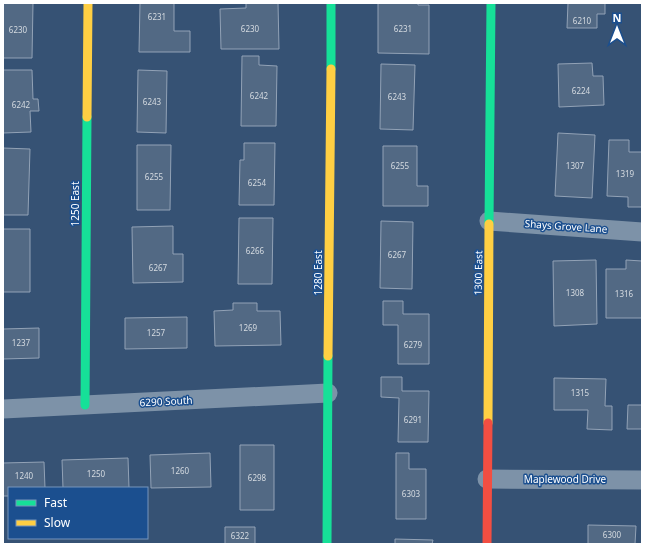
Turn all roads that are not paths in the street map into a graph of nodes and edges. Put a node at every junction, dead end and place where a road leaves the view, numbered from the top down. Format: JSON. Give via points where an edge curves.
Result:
{"nodes":[{"id":1,"x":88,"y":3,"type":"edge"},
{"id":2,"x":331,"y":3,"type":"edge"},
{"id":3,"x":492,"y":3,"type":"edge"},
{"id":4,"x":490,"y":221,"type":"junction"},
{"id":5,"x":642,"y":232,"type":"edge"},
{"id":6,"x":328,"y":393,"type":"junction"},
{"id":7,"x":85,"y":405,"type":"junction"},
{"id":8,"x":3,"y":409,"type":"edge"},
{"id":9,"x":487,"y":479,"type":"junction"},
{"id":10,"x":642,"y":480,"type":"edge"},
{"id":11,"x":327,"y":544,"type":"edge"},
{"id":12,"x":486,"y":544,"type":"edge"}],
"edges":[{"from":1,"to":7,"type":"street","name":"1250 East"},
{"from":2,"to":6,"type":"street","name":"1280 East"},
{"from":3,"to":4,"type":"street","name":"1300 East"},
{"from":4,"to":5,"type":"street","name":"Shays Grove Lane"},
{"from":4,"to":9,"type":"street","name":"1300 East"},
{"from":6,"to":7,"type":"street","name":"6290 South"},
{"from":6,"to":11,"type":"street","name":"1280 East"},
{"from":7,"to":8,"type":"street","name":"6290 South"},
{"from":9,"to":10,"type":"street","name":"Maplewood Drive"},
{"from":9,"to":12,"type":"street","name":"1300 East"}]}
